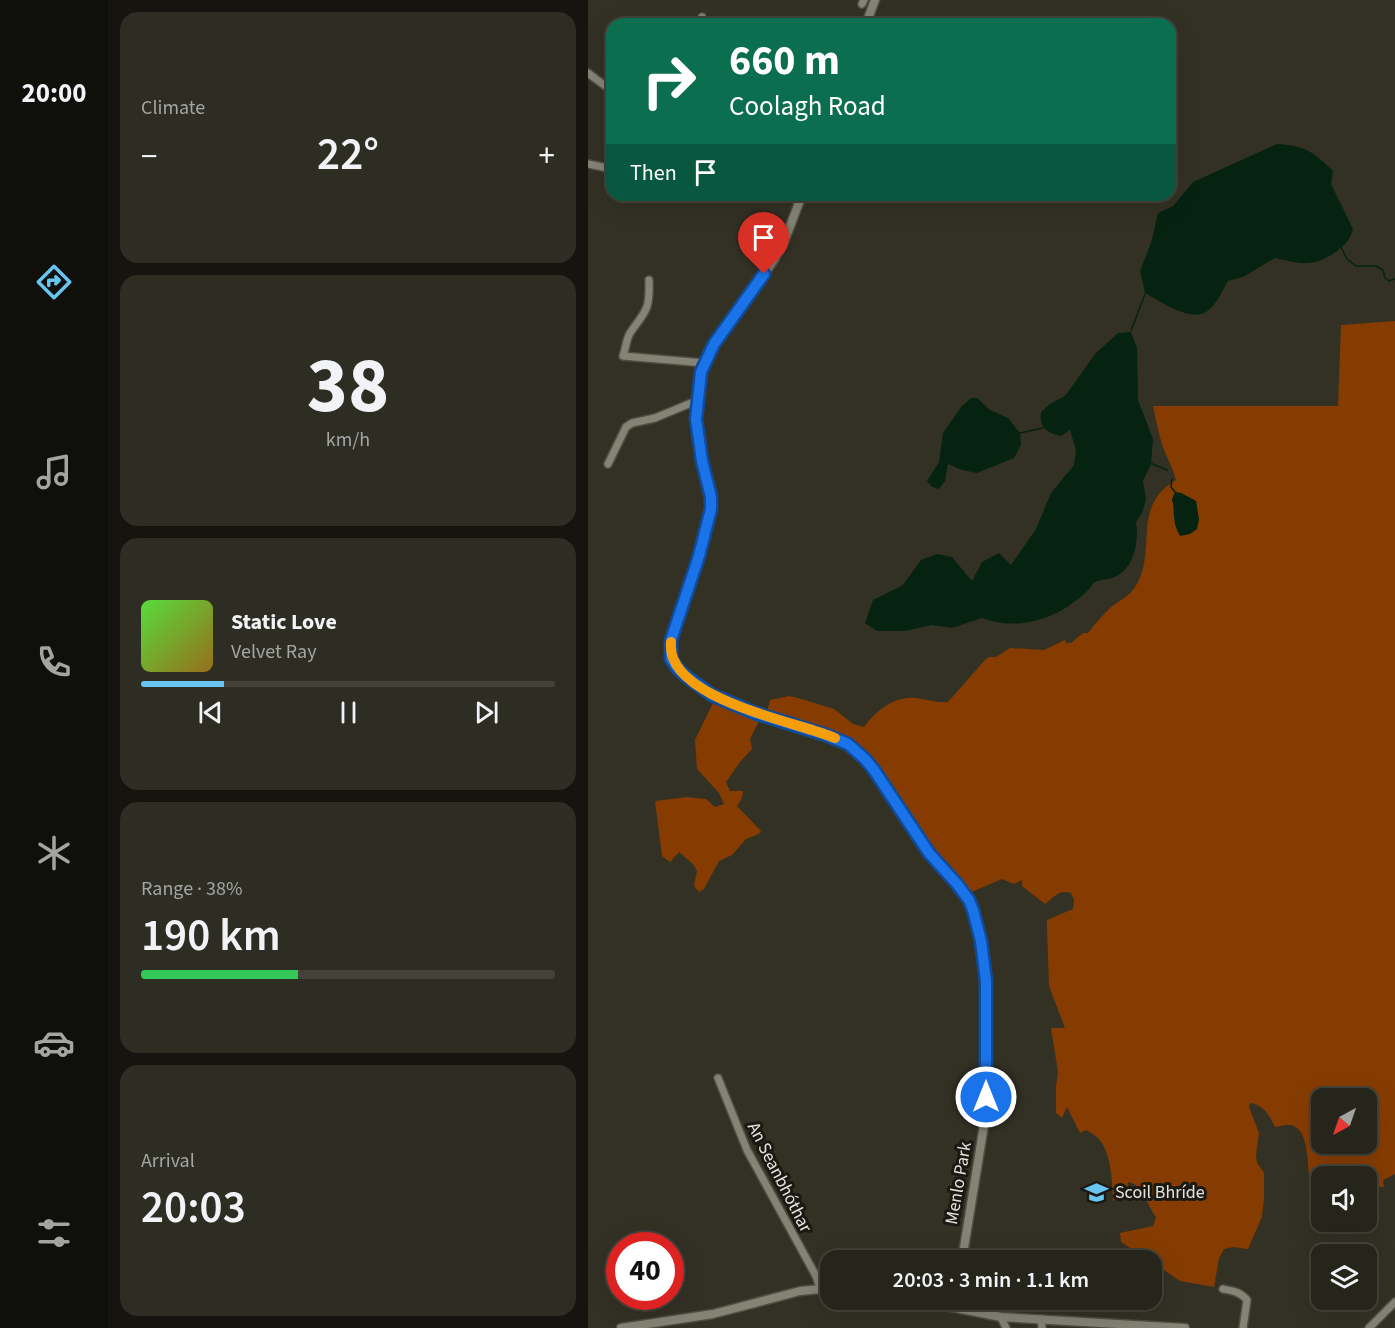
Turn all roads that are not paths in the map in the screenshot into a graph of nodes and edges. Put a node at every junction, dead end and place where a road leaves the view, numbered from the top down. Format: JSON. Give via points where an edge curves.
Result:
{"nodes":[{"id":1,"x":875,"y":0,"type":"edge"},
{"id":2,"x":868,"y":18,"type":"edge"},
{"id":3,"x":588,"y":73,"type":"edge"},
{"id":4,"x":606,"y":86,"type":"edge"},
{"id":5,"x":588,"y":164,"type":"edge"},
{"id":6,"x":606,"y":168,"type":"edge"},
{"id":7,"x":800,"y":201,"type":"edge"},
{"id":8,"x":649,"y":280,"type":"dead end"},
{"id":9,"x":704,"y":363,"type":"junction"},
{"id":10,"x":696,"y":401,"type":"junction"},
{"id":11,"x":609,"y":464,"type":"dead end"},
{"id":12,"x":718,"y":1078,"type":"dead end"},
{"id":13,"x":964,"y":1250,"type":"edge"},
{"id":14,"x":820,"y":1288,"type":"joint"},
{"id":15,"x":1223,"y":1289,"type":"dead end"},
{"id":16,"x":1395,"y":1302,"type":"edge"},
{"id":17,"x":978,"y":1310,"type":"edge"},
{"id":18,"x":1001,"y":1317,"type":"junction"},
{"id":19,"x":1041,"y":1323,"type":"edge"},
{"id":20,"x":621,"y":1328,"type":"edge"},
{"id":21,"x":1006,"y":1328,"type":"edge"},
{"id":22,"x":1185,"y":1328,"type":"edge"},
{"id":23,"x":1243,"y":1328,"type":"edge"},
{"id":24,"x":1369,"y":1328,"type":"edge"}],
"edges":[{"from":1,"to":2,"type":"street"},
{"from":3,"to":4,"type":"street"},
{"from":5,"to":6,"type":"street"},
{"from":7,"to":9,"type":"street","via":[[774,260]]},
{"from":8,"to":9,"type":"street","via":[[645,315],[629,334],[623,356]]},
{"from":9,"to":10,"type":"street"},
{"from":10,"to":11,"type":"street","via":[[626,427]]},
{"from":10,"to":13,"type":"street","name":"Menlo Park","via":[[698,441],[711,509],[671,640],[671,659],[712,695],[848,744],[865,759],[929,853],[969,900],[977,923],[984,959],[986,1113]]},
{"from":12,"to":14,"type":"street","name":"An Seanbhóthar","via":[[747,1150]]},
{"from":14,"to":20,"type":"street","via":[[706,1316]]},
{"from":15,"to":23,"type":"street","via":[[1242,1294],[1247,1300]]},
{"from":16,"to":24,"type":"street"},
{"from":17,"to":18,"type":"street"},
{"from":18,"to":19,"type":"street"},
{"from":18,"to":21,"type":"street"},
{"from":19,"to":22,"type":"street"}]}
